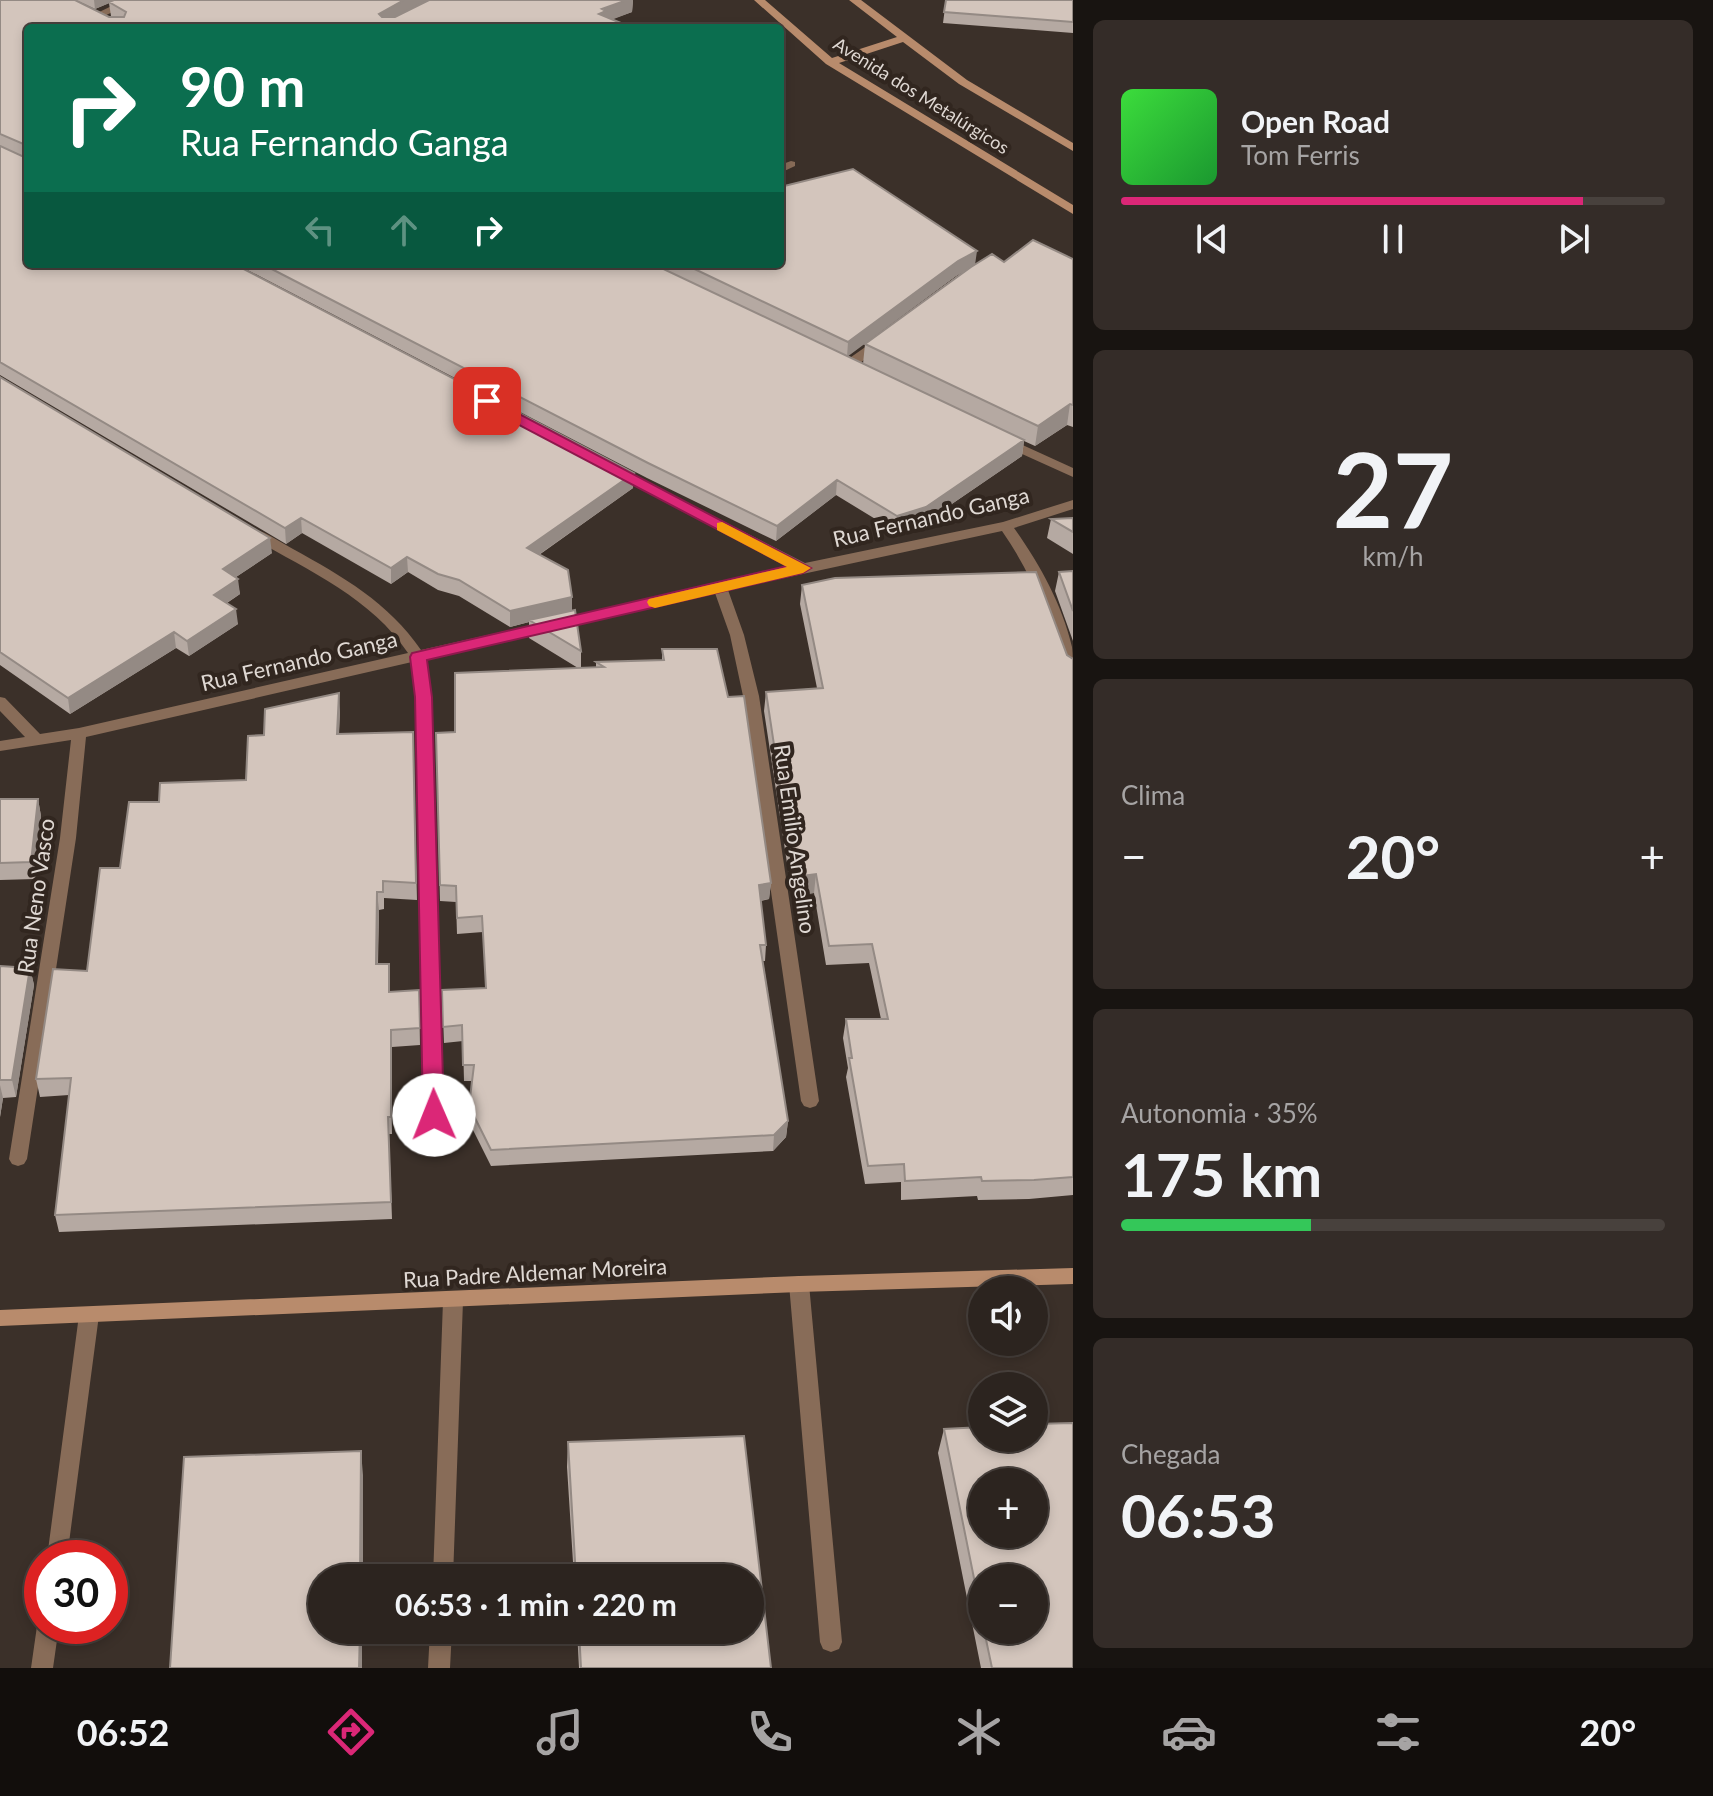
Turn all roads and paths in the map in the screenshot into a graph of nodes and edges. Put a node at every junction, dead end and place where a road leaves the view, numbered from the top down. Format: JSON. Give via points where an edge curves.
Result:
{"nodes":[{"id":1,"x":133,"y":0,"type":"edge"},
{"id":2,"x":759,"y":0,"type":"edge"},
{"id":3,"x":854,"y":0,"type":"edge"},
{"id":4,"x":84,"y":11,"type":"edge"},
{"id":5,"x":96,"y":16,"type":"junction"},
{"id":6,"x":108,"y":22,"type":"edge"},
{"id":7,"x":902,"y":39,"type":"junction"},
{"id":8,"x":830,"y":62,"type":"junction"},
{"id":9,"x":1073,"y":148,"type":"edge"},
{"id":10,"x":1073,"y":210,"type":"edge"},
{"id":11,"x":891,"y":332,"type":"edge"},
{"id":12,"x":835,"y":358,"type":"edge"},
{"id":13,"x":849,"y":365,"type":"junction"},
{"id":14,"x":863,"y":372,"type":"edge"},
{"id":15,"x":997,"y":437,"type":"edge"},
{"id":16,"x":601,"y":462,"type":"edge"},
{"id":17,"x":1073,"y":473,"type":"edge"},
{"id":18,"x":1073,"y":504,"type":"edge"},
{"id":19,"x":239,"y":524,"type":"edge"},
{"id":20,"x":1006,"y":526,"type":"junction"},
{"id":21,"x":803,"y":568,"type":"junction"},
{"id":22,"x":720,"y":588,"type":"junction"},
{"id":23,"x":418,"y":657,"type":"junction"},
{"id":24,"x":1073,"y":673,"type":"edge"},
{"id":25,"x":0,"y":702,"type":"edge"},
{"id":26,"x":79,"y":733,"type":"junction"},
{"id":27,"x":36,"y":739,"type":"junction"},
{"id":28,"x":0,"y":746,"type":"edge"},
{"id":29,"x":810,"y":1101,"type":"dead end"},
{"id":30,"x":434,"y":1115,"type":"dead end"},
{"id":31,"x":18,"y":1159,"type":"dead end"},
{"id":32,"x":1073,"y":1276,"type":"edge"},
{"id":33,"x":799,"y":1284,"type":"junction"},
{"id":34,"x":453,"y":1301,"type":"junction"},
{"id":35,"x":89,"y":1315,"type":"junction"},
{"id":36,"x":0,"y":1318,"type":"edge"},
{"id":37,"x":59,"y":1540,"type":"edge"},
{"id":38,"x":444,"y":1564,"type":"edge"},
{"id":39,"x":831,"y":1642,"type":"dead end"},
{"id":40,"x":45,"y":1644,"type":"edge"},
{"id":41,"x":440,"y":1644,"type":"edge"},
{"id":42,"x":42,"y":1668,"type":"edge"},
{"id":43,"x":439,"y":1668,"type":"edge"}],
"edges":[{"from":1,"to":5,"type":"street"},
{"from":2,"to":8,"type":"street","name":"Avenida dos Metalúrgicos"},
{"from":3,"to":7,"type":"street","name":"Avenida dos Metalúrgicos"},
{"from":4,"to":5,"type":"street"},
{"from":5,"to":6,"type":"street"},
{"from":7,"to":8,"type":"street"},
{"from":7,"to":9,"type":"street","name":"Avenida dos Metalúrgicos"},
{"from":8,"to":10,"type":"street","name":"Avenida dos Metalúrgicos"},
{"from":11,"to":13,"type":"street"},
{"from":12,"to":13,"type":"street"},
{"from":13,"to":14,"type":"street"},
{"from":15,"to":17,"type":"street"},
{"from":16,"to":21,"type":"street"},
{"from":18,"to":20,"type":"street","name":"Rua Fernando Ganga"},
{"from":19,"to":23,"type":"street","via":[[359,596],[398,627]]},
{"from":20,"to":21,"type":"street","name":"Rua Fernando Ganga"},
{"from":20,"to":24,"type":"street","via":[[1051,601]]},
{"from":21,"to":22,"type":"street","name":"Rua Fernando Ganga"},
{"from":22,"to":23,"type":"street","name":"Rua Fernando Ganga"},
{"from":22,"to":29,"type":"street","name":"Rua Emilio Angelino","via":[[751,696]]},
{"from":23,"to":26,"type":"street","name":"Rua Fernando Ganga"},
{"from":23,"to":30,"type":"street","via":[[424,697]]},
{"from":25,"to":27,"type":"street"},
{"from":26,"to":27,"type":"street","name":"Rua Fernando Ganga"},
{"from":26,"to":31,"type":"street","name":"Rua Neno Vasco"},
{"from":27,"to":28,"type":"street","name":"Rua Fernando Ganga"},
{"from":32,"to":33,"type":"street","name":"Rua Padre Aldemar Moreira"},
{"from":33,"to":34,"type":"street","name":"Rua Padre Aldemar Moreira"},
{"from":33,"to":39,"type":"street"},
{"from":34,"to":35,"type":"street","name":"Rua Padre Aldemar Moreira"},
{"from":34,"to":38,"type":"street"},
{"from":35,"to":36,"type":"street","name":"Rua Padre Aldemar Moreira"},
{"from":35,"to":37,"type":"street"},
{"from":40,"to":42,"type":"street"},
{"from":41,"to":43,"type":"street"}]}
